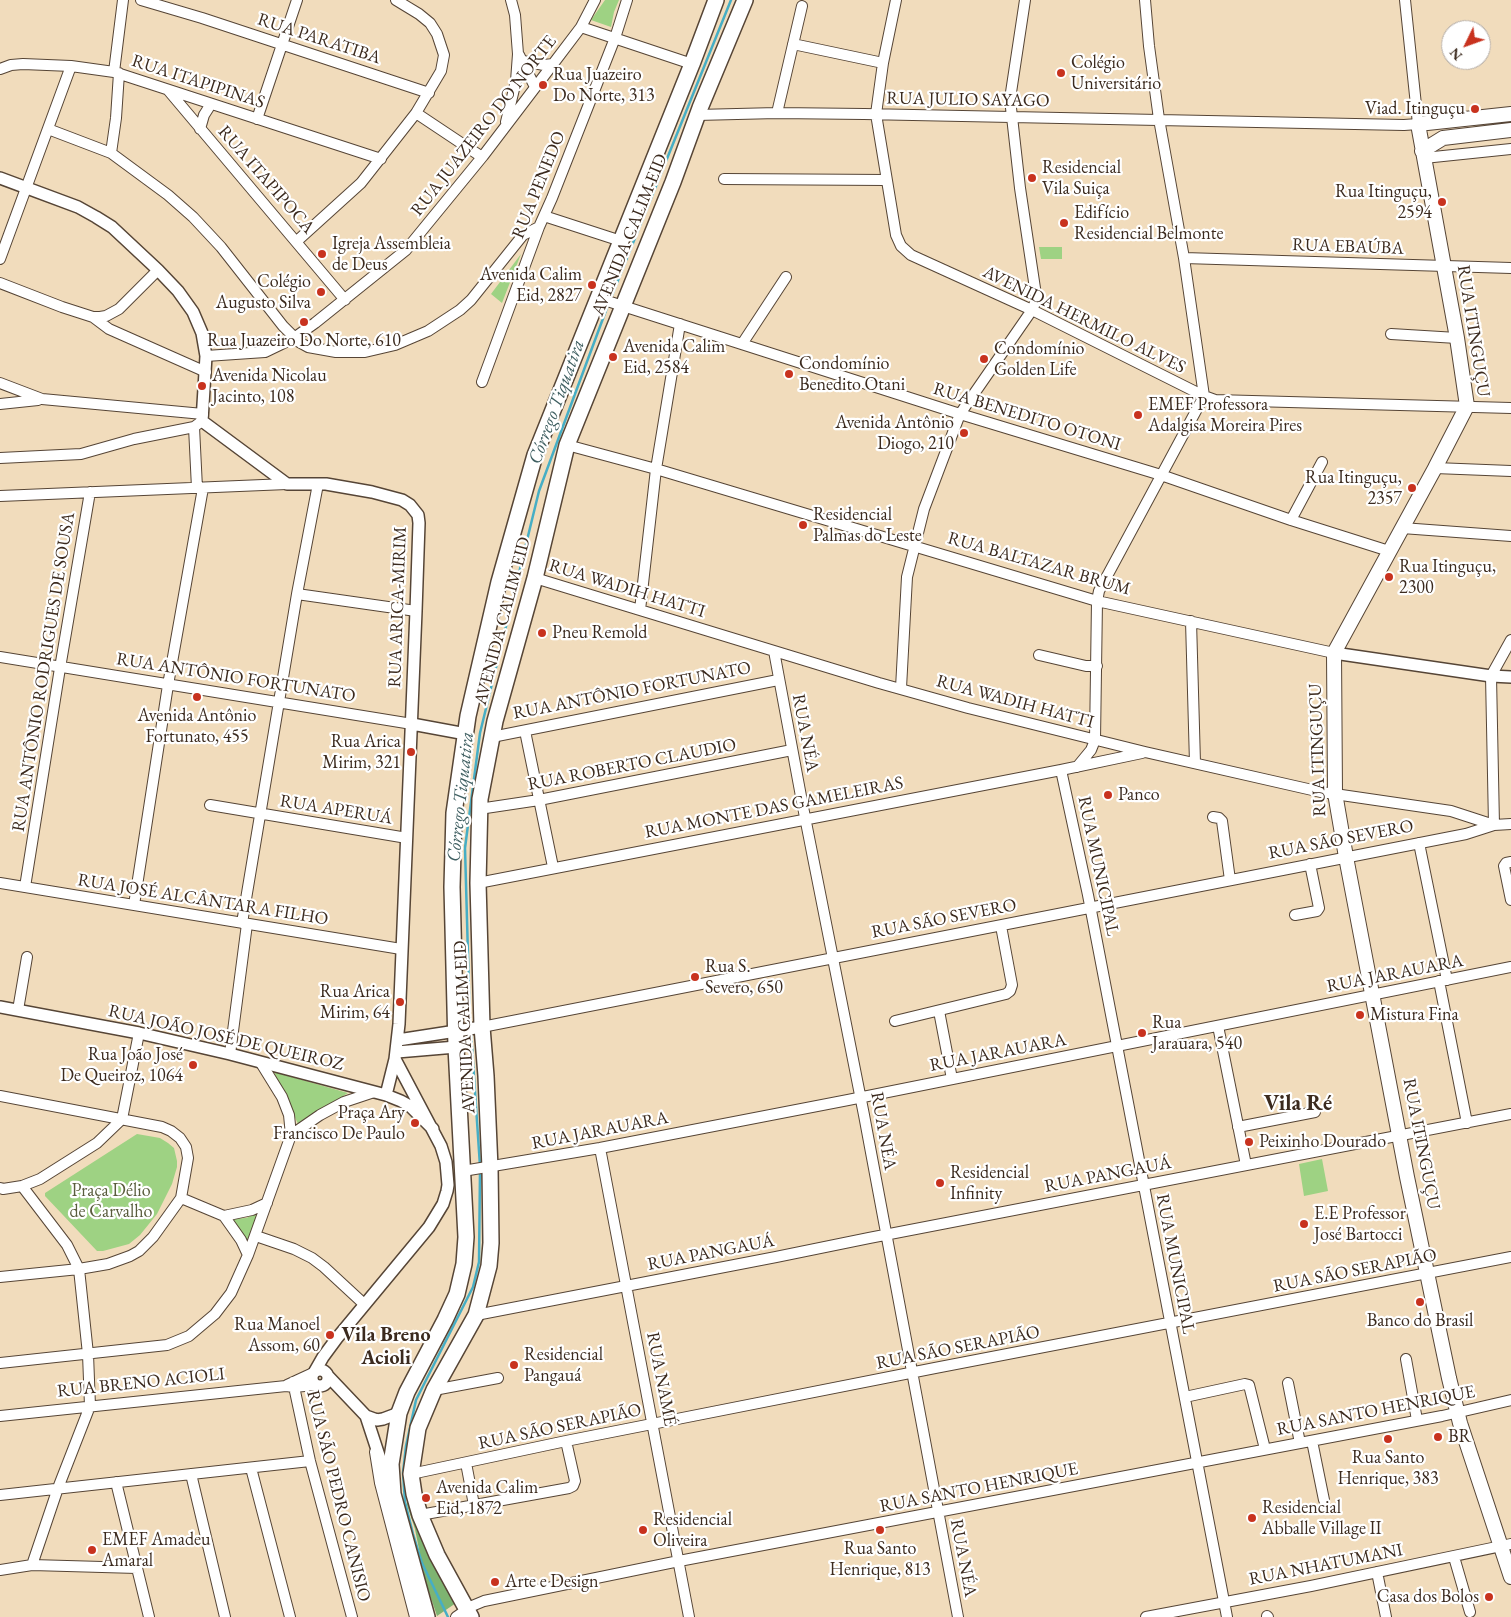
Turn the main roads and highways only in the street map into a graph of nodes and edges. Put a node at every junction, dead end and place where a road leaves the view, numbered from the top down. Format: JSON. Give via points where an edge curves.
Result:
{"nodes":[{"id":1,"x":716,"y":0,"type":"edge"},
{"id":2,"x":745,"y":0,"type":"edge"},
{"id":3,"x":1511,"y":114,"type":"edge"},
{"id":4,"x":1511,"y":130,"type":"edge"},
{"id":5,"x":1423,"y":154,"type":"junction"},
{"id":6,"x":470,"y":1029,"type":"junction"},
{"id":7,"x":1506,"y":1546,"type":"edge"},
{"id":8,"x":1511,"y":1577,"type":"edge"},
{"id":9,"x":464,"y":1614,"type":"edge"},
{"id":10,"x":427,"y":1617,"type":"edge"}],
"edges":[{"from":1,"to":6,"type":"main road","name":"AVENIDA CALIM EID","via":[[601,299],[535,455],[498,582],[466,734],[454,813],[452,856]]},
{"from":2,"to":6,"type":"main road","name":"AVENIDA CALIM EID","via":[[673,182],[618,304],[567,446],[492,737],[479,809]]},
{"from":3,"to":5,"type":"main road","name":"RUA ITINGUÇU","via":[[1418,124]]},
{"from":4,"to":5,"type":"main road","via":[[1443,138]]},
{"from":5,"to":7,"type":"main road","name":"RUA ITINGUÇU","via":[[1467,406],[1334,652],[1335,793],[1449,1378]]},
{"from":6,"to":9,"type":"main road","name":"AVENIDA CALIM EID","via":[[486,1076],[490,1168],[489,1266],[476,1315],[434,1390],[418,1428],[412,1474],[420,1515]]},
{"from":6,"to":10,"type":"main road","name":"AVENIDA CALIM EID","via":[[456,1047],[466,1237],[461,1281],[445,1320],[407,1392],[399,1413],[392,1454],[393,1494]]},
{"from":7,"to":8,"type":"main road","name":"RUA ITINGUÇU"}]}
